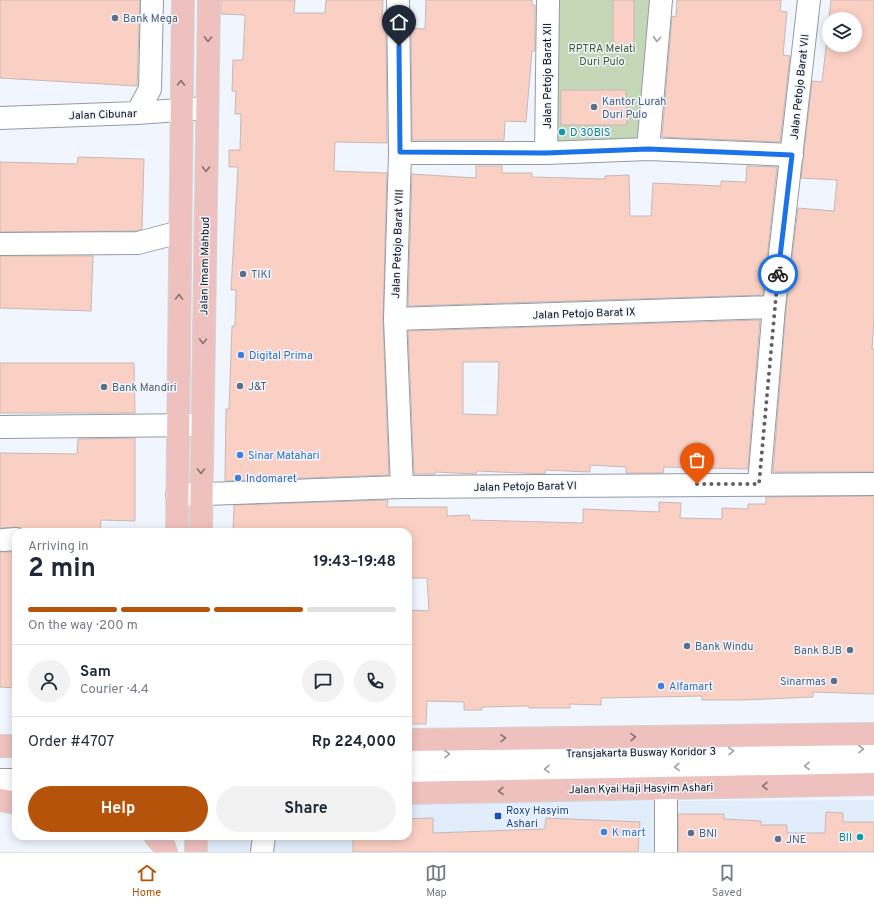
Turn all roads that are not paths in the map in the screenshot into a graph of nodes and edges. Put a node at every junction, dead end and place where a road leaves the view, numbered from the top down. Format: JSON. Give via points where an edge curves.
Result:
{"nodes":[{"id":1,"x":152,"y":0,"type":"edge"},
{"id":2,"x":183,"y":0,"type":"edge"},
{"id":3,"x":209,"y":0,"type":"edge"},
{"id":4,"x":398,"y":0,"type":"edge"},
{"id":5,"x":548,"y":0,"type":"edge"},
{"id":6,"x":661,"y":0,"type":"edge"},
{"id":7,"x":809,"y":0,"type":"edge"},
{"id":8,"x":207,"y":108,"type":"junction"},
{"id":9,"x":181,"y":110,"type":"junction"},
{"id":10,"x":136,"y":113,"type":"junction"},
{"id":11,"x":0,"y":118,"type":"edge"},
{"id":12,"x":648,"y":149,"type":"junction"},
{"id":13,"x":400,"y":152,"type":"junction"},
{"id":14,"x":546,"y":153,"type":"junction"},
{"id":15,"x":792,"y":155,"type":"junction"},
{"id":16,"x":180,"y":232,"type":"junction"},
{"id":17,"x":0,"y":244,"type":"edge"},
{"id":18,"x":774,"y":307,"type":"junction"},
{"id":19,"x":395,"y":319,"type":"junction"},
{"id":20,"x":202,"y":424,"type":"junction"},
{"id":21,"x":178,"y":425,"type":"junction"},
{"id":22,"x":0,"y":427,"type":"edge"},
{"id":23,"x":759,"y":484,"type":"junction"},
{"id":24,"x":874,"y":484,"type":"edge"},
{"id":25,"x":402,"y":488,"type":"junction"},
{"id":26,"x":177,"y":495,"type":"junction"},
{"id":27,"x":201,"y":495,"type":"junction"},
{"id":28,"x":177,"y":528,"type":"edge"},
{"id":29,"x":201,"y":528,"type":"edge"},
{"id":30,"x":874,"y":734,"type":"edge"},
{"id":31,"x":412,"y":740,"type":"edge"},
{"id":32,"x":0,"y":746,"type":"edge"},
{"id":33,"x":12,"y":746,"type":"edge"},
{"id":34,"x":874,"y":749,"type":"edge"},
{"id":35,"x":412,"y":755,"type":"edge"},
{"id":36,"x":0,"y":765,"type":"edge"},
{"id":37,"x":12,"y":765,"type":"edge"},
{"id":38,"x":874,"y":765,"type":"edge"},
{"id":39,"x":412,"y":771,"type":"edge"},
{"id":40,"x":0,"y":780,"type":"edge"},
{"id":41,"x":12,"y":780,"type":"edge"},
{"id":42,"x":874,"y":784,"type":"edge"},
{"id":43,"x":666,"y":788,"type":"junction"},
{"id":44,"x":412,"y":793,"type":"edge"},
{"id":45,"x":12,"y":798,"type":"edge"},
{"id":46,"x":0,"y":799,"type":"edge"},
{"id":47,"x":12,"y":802,"type":"edge"},
{"id":48,"x":159,"y":840,"type":"edge"},
{"id":49,"x":174,"y":840,"type":"edge"},
{"id":50,"x":196,"y":840,"type":"edge"},
{"id":51,"x":264,"y":840,"type":"edge"},
{"id":52,"x":166,"y":852,"type":"edge"},
{"id":53,"x":174,"y":852,"type":"edge"},
{"id":54,"x":196,"y":852,"type":"edge"},
{"id":55,"x":262,"y":852,"type":"edge"},
{"id":56,"x":666,"y":852,"type":"edge"}],
"edges":[{"from":1,"to":10,"type":"street","via":[[150,89]]},
{"from":9,"to":2,"type":"main road","one_way":true},
{"from":3,"to":8,"type":"main road","name":"Jalan Imam Mahbud","one_way":true},
{"from":4,"to":13,"type":"street","name":"Jalan Petojo Barat VIII"},
{"from":5,"to":14,"type":"street","name":"Jalan Petojo Barat XII"},
{"from":6,"to":12,"type":"street","one_way":true},
{"from":7,"to":15,"type":"street","name":"Jalan Petojo Barat VII"},
{"from":8,"to":9,"type":"street","name":"Jalan Cibunar"},
{"from":8,"to":20,"type":"main road","name":"Jalan Imam Mahbud","one_way":true},
{"from":9,"to":10,"type":"street","name":"Jalan Cibunar"},
{"from":9,"to":16,"type":"main road"},
{"from":10,"to":11,"type":"street","name":"Jalan Cibunar"},
{"from":12,"to":14,"type":"street"},
{"from":12,"to":15,"type":"street"},
{"from":13,"to":14,"type":"street"},
{"from":13,"to":19,"type":"street","name":"Jalan Petojo Barat VIII"},
{"from":15,"to":18,"type":"street","name":"Jalan Petojo Barat VII"},
{"from":16,"to":17,"type":"street","via":[[138,244]]},
{"from":21,"to":16,"type":"main road","one_way":true},
{"from":18,"to":19,"type":"street","name":"Jalan Petojo Barat IX"},
{"from":18,"to":23,"type":"street","name":"Jalan Petojo Barat VII"},
{"from":19,"to":25,"type":"street","name":"Jalan Petojo Barat VIII"},
{"from":20,"to":21,"type":"street"},
{"from":20,"to":27,"type":"main road","name":"Jalan Imam Mahbud","one_way":true},
{"from":21,"to":22,"type":"street"},
{"from":21,"to":26,"type":"main road"},
{"from":23,"to":24,"type":"street","name":"Jalan Petojo Barat VI"},
{"from":23,"to":25,"type":"street","name":"Jalan Petojo Barat VI"},
{"from":25,"to":27,"type":"street","name":"Jalan Petojo Barat VI"},
{"from":26,"to":27,"type":"street","name":"Jalan Petojo Barat VI"},
{"from":26,"to":28,"type":"main road"},
{"from":27,"to":29,"type":"main road","name":"Jalan Imam Mahbud"},
{"from":31,"to":30,"type":"main road","one_way":true},
{"from":32,"to":33,"type":"main road"},
{"from":35,"to":34,"type":"street","name":"Transjakarta Busway Koridor 3","one_way":true},
{"from":36,"to":37,"type":"street"},
{"from":38,"to":39,"type":"street","name":"Transjakarta Busway Koridor 3","one_way":true},
{"from":40,"to":41,"type":"street"},
{"from":42,"to":43,"type":"main road","name":"Jalan Kyai Haji Hasyim Ashari","one_way":true},
{"from":43,"to":44,"type":"main road","name":"Jalan Kyai Haji Hasyim Ashari","one_way":true},
{"from":43,"to":56,"type":"street"},
{"from":45,"to":46,"type":"main road"},
{"from":46,"to":47,"type":"main road"},
{"from":48,"to":52,"type":"main road"},
{"from":49,"to":53,"type":"main road"},
{"from":50,"to":54,"type":"main road"},
{"from":51,"to":55,"type":"street"}]}
